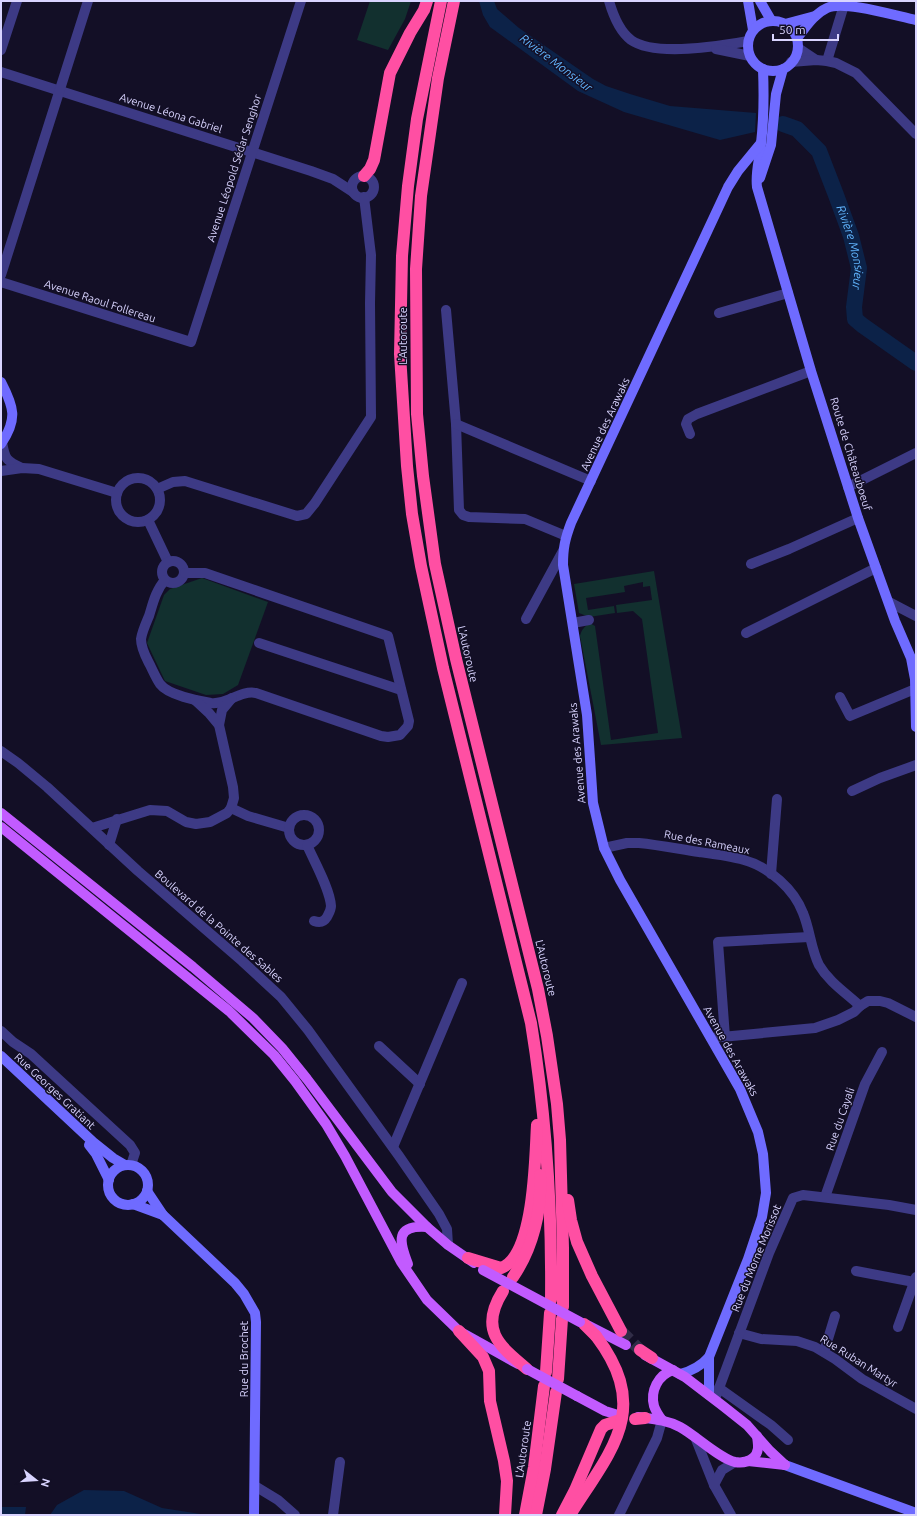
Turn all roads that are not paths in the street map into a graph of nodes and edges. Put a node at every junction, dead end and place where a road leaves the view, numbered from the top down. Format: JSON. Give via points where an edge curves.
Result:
{"nodes":[{"id":1,"x":17,"y":1,"type":"edge"},
{"id":2,"x":88,"y":1,"type":"edge"},
{"id":3,"x":301,"y":1,"type":"edge"},
{"id":4,"x":427,"y":1,"type":"edge"},
{"id":5,"x":433,"y":1,"type":"edge"},
{"id":6,"x":441,"y":1,"type":"edge"},
{"id":7,"x":454,"y":1,"type":"edge"},
{"id":8,"x":609,"y":1,"type":"edge"},
{"id":9,"x":748,"y":1,"type":"edge"},
{"id":10,"x":760,"y":1,"type":"edge"},
{"id":11,"x":844,"y":5,"type":"junction"},
{"id":12,"x":815,"y":16,"type":"junction"},
{"id":13,"x":771,"y":20,"type":"junction"},
{"id":14,"x":916,"y":20,"type":"edge"},
{"id":15,"x":785,"y":24,"type":"junction"},
{"id":16,"x":753,"y":30,"type":"junction"},
{"id":17,"x":748,"y":41,"type":"junction"},
{"id":18,"x":797,"y":43,"type":"junction"},
{"id":19,"x":710,"y":48,"type":"junction"},
{"id":20,"x":1,"y":50,"type":"edge"},
{"id":21,"x":750,"y":56,"type":"junction"},
{"id":22,"x":816,"y":60,"type":"junction"},
{"id":23,"x":827,"y":61,"type":"junction"},
{"id":24,"x":791,"y":62,"type":"junction"},
{"id":25,"x":763,"y":68,"type":"junction"},
{"id":26,"x":782,"y":69,"type":"junction"},
{"id":27,"x":1,"y":72,"type":"edge"},
{"id":28,"x":60,"y":91,"type":"junction"},
{"id":29,"x":417,"y":119,"type":"junction"},
{"id":30,"x":916,"y":134,"type":"edge"},
{"id":31,"x":765,"y":136,"type":"junction"},
{"id":32,"x":252,"y":152,"type":"junction"},
{"id":33,"x":768,"y":155,"type":"junction"},
{"id":34,"x":758,"y":163,"type":"junction"},
{"id":35,"x":364,"y":176,"type":"junction"},
{"id":36,"x":734,"y":177,"type":"junction"},
{"id":37,"x":333,"y":179,"type":"junction"},
{"id":38,"x":353,"y":182,"type":"junction"},
{"id":39,"x":757,"y":187,"type":"junction"},
{"id":40,"x":353,"y":192,"type":"junction"},
{"id":41,"x":364,"y":197,"type":"junction"},
{"id":42,"x":1,"y":275,"type":"edge"},
{"id":43,"x":1,"y":282,"type":"edge"},
{"id":44,"x":788,"y":293,"type":"junction"},
{"id":45,"x":446,"y":310,"type":"dead end"},
{"id":46,"x":719,"y":313,"type":"dead end"},
{"id":47,"x":191,"y":342,"type":"joint"},
{"id":48,"x":811,"y":371,"type":"junction"},
{"id":49,"x":1,"y":382,"type":"edge"},
{"id":50,"x":456,"y":424,"type":"junction"},
{"id":51,"x":690,"y":434,"type":"dead end"},
{"id":52,"x":2,"y":443,"type":"edge"},
{"id":53,"x":916,"y":453,"type":"edge"},
{"id":54,"x":22,"y":468,"type":"junction"},
{"id":55,"x":1,"y":471,"type":"edge"},
{"id":56,"x":591,"y":482,"type":"junction"},
{"id":57,"x":848,"y":487,"type":"junction"},
{"id":58,"x":157,"y":489,"type":"junction"},
{"id":59,"x":117,"y":493,"type":"junction"},
{"id":60,"x":858,"y":518,"type":"junction"},
{"id":61,"x":148,"y":520,"type":"junction"},
{"id":62,"x":566,"y":536,"type":"junction"},
{"id":63,"x":563,"y":551,"type":"junction"},
{"id":64,"x":168,"y":562,"type":"junction"},
{"id":65,"x":751,"y":564,"type":"dead end"},
{"id":66,"x":876,"y":568,"type":"junction"},
{"id":67,"x":185,"y":573,"type":"junction"},
{"id":68,"x":165,"y":580,"type":"junction"},
{"id":69,"x":889,"y":602,"type":"junction"},
{"id":70,"x":916,"y":616,"type":"edge"},
{"id":71,"x":526,"y":619,"type":"dead end"},
{"id":72,"x":589,"y":620,"type":"dead end"},
{"id":73,"x":573,"y":623,"type":"junction"},
{"id":74,"x":746,"y":632,"type":"dead end"},
{"id":75,"x":259,"y":643,"type":"dead end"},
{"id":76,"x":915,"y":689,"type":"edge"},
{"id":77,"x":401,"y":690,"type":"junction"},
{"id":78,"x":840,"y":697,"type":"dead end"},
{"id":79,"x":232,"y":698,"type":"junction"},
{"id":80,"x":194,"y":699,"type":"junction"},
{"id":81,"x":219,"y":726,"type":"junction"},
{"id":82,"x":916,"y":727,"type":"edge"},
{"id":83,"x":1,"y":751,"type":"edge"},
{"id":84,"x":916,"y":765,"type":"edge"},
{"id":85,"x":852,"y":790,"type":"dead end"},
{"id":86,"x":777,"y":799,"type":"dead end"},
{"id":87,"x":231,"y":808,"type":"junction"},
{"id":88,"x":1,"y":813,"type":"edge"},
{"id":89,"x":117,"y":819,"type":"junction"},
{"id":90,"x":1,"y":827,"type":"edge"},
{"id":91,"x":92,"y":828,"type":"junction"},
{"id":92,"x":289,"y":828,"type":"junction"},
{"id":93,"x":109,"y":845,"type":"junction"},
{"id":94,"x":307,"y":845,"type":"junction"},
{"id":95,"x":604,"y":848,"type":"junction"},
{"id":96,"x":771,"y":874,"type":"junction"},
{"id":97,"x":314,"y":921,"type":"dead end"},
{"id":98,"x":810,"y":937,"type":"junction"},
{"id":99,"x":462,"y":983,"type":"dead end"},
{"id":100,"x":860,"y":1006,"type":"junction"},
{"id":101,"x":916,"y":1017,"type":"edge"},
{"id":102,"x":531,"y":1023,"type":"junction"},
{"id":103,"x":1,"y":1031,"type":"edge"},
{"id":104,"x":725,"y":1037,"type":"junction"},
{"id":105,"x":710,"y":1038,"type":"junction"},
{"id":106,"x":379,"y":1046,"type":"dead end"},
{"id":107,"x":882,"y":1052,"type":"dead end"},
{"id":108,"x":1,"y":1056,"type":"edge"},
{"id":109,"x":1,"y":1061,"type":"edge"},
{"id":110,"x":420,"y":1084,"type":"junction"},
{"id":111,"x":537,"y":1125,"type":"junction"},
{"id":112,"x":560,"y":1140,"type":"junction"},
{"id":113,"x":91,"y":1144,"type":"junction"},
{"id":114,"x":393,"y":1147,"type":"junction"},
{"id":115,"x":128,"y":1165,"type":"junction"},
{"id":116,"x":109,"y":1180,"type":"junction"},
{"id":117,"x":146,"y":1191,"type":"junction"},
{"id":118,"x":825,"y":1197,"type":"junction"},
{"id":119,"x":133,"y":1204,"type":"junction"},
{"id":120,"x":916,"y":1210,"type":"edge"},
{"id":121,"x":163,"y":1216,"type":"junction"},
{"id":122,"x":427,"y":1227,"type":"junction"},
{"id":123,"x":448,"y":1245,"type":"junction"},
{"id":124,"x":468,"y":1258,"type":"joint"},
{"id":125,"x":748,"y":1259,"type":"junction"},
{"id":126,"x":764,"y":1265,"type":"junction"},
{"id":127,"x":485,"y":1267,"type":"junction"},
{"id":128,"x":856,"y":1271,"type":"dead end"},
{"id":129,"x":513,"y":1277,"type":"dead end"},
{"id":130,"x":915,"y":1280,"type":"edge"},
{"id":131,"x":418,"y":1288,"type":"junction"},
{"id":132,"x":503,"y":1292,"type":"dead end"},
{"id":133,"x":550,"y":1300,"type":"dead end"},
{"id":134,"x":550,"y":1313,"type":"dead end"},
{"id":135,"x":835,"y":1316,"type":"dead end"},
{"id":136,"x":582,"y":1323,"type":"junction"},
{"id":137,"x":898,"y":1327,"type":"dead end"},
{"id":138,"x":459,"y":1331,"type":"junction"},
{"id":139,"x":621,"y":1331,"type":"tunnel mouth"},
{"id":140,"x":739,"y":1333,"type":"junction"},
{"id":141,"x":626,"y":1345,"type":"dead end"},
{"id":142,"x":640,"y":1351,"type":"tunnel mouth"},
{"id":143,"x":824,"y":1352,"type":"junction"},
{"id":144,"x":709,"y":1357,"type":"junction"},
{"id":145,"x":652,"y":1358,"type":"joint"},
{"id":146,"x":527,"y":1369,"type":"junction"},
{"id":147,"x":546,"y":1372,"type":"dead end"},
{"id":148,"x":676,"y":1372,"type":"junction"},
{"id":149,"x":558,"y":1379,"type":"dead end"},
{"id":150,"x":544,"y":1386,"type":"dead end"},
{"id":151,"x":719,"y":1388,"type":"junction"},
{"id":152,"x":556,"y":1392,"type":"dead end"},
{"id":153,"x":712,"y":1397,"type":"junction"},
{"id":154,"x":916,"y":1409,"type":"edge"},
{"id":155,"x":618,"y":1418,"type":"joint"},
{"id":156,"x":638,"y":1418,"type":"dead end"},
{"id":157,"x":662,"y":1420,"type":"junction"},
{"id":158,"x":757,"y":1436,"type":"junction"},
{"id":159,"x":695,"y":1437,"type":"junction"},
{"id":160,"x":788,"y":1440,"type":"dead end"},
{"id":161,"x":748,"y":1461,"type":"junction"},
{"id":162,"x":340,"y":1462,"type":"dead end"},
{"id":163,"x":735,"y":1462,"type":"junction"},
{"id":164,"x":786,"y":1465,"type":"junction"},
{"id":165,"x":714,"y":1485,"type":"junction"},
{"id":166,"x":255,"y":1486,"type":"junction"},
{"id":167,"x":916,"y":1513,"type":"edge"},
{"id":168,"x":254,"y":1515,"type":"edge"},
{"id":169,"x":295,"y":1515,"type":"edge"},
{"id":170,"x":333,"y":1515,"type":"edge"},
{"id":171,"x":505,"y":1515,"type":"edge"},
{"id":172,"x":525,"y":1515,"type":"edge"},
{"id":173,"x":536,"y":1515,"type":"edge"},
{"id":174,"x":562,"y":1515,"type":"edge"},
{"id":175,"x":570,"y":1515,"type":"edge"},
{"id":176,"x":619,"y":1515,"type":"edge"},
{"id":177,"x":731,"y":1515,"type":"edge"}],
"edges":[{"from":1,"to":20,"type":"street"},
{"from":2,"to":28,"type":"street"},
{"from":3,"to":32,"type":"street","name":"Avenue Léopold Sédar Senghor"},
{"from":4,"to":35,"type":"highway","via":[[390,73],[374,160]]},
{"from":5,"to":29,"type":"highway"},
{"from":6,"to":29,"type":"highway","name":"L'Autoroute"},
{"from":7,"to":112,"type":"highway","name":"L'Autoroute","via":[[438,78],[421,196],[416,269],[417,414],[435,564],[452,644],[538,989],[556,1096]]},
{"from":8,"to":19,"type":"street","via":[[617,23],[625,34],[637,43],[653,49]]},
{"from":9,"to":16,"type":"main road"},
{"from":10,"to":13,"type":"main road"},
{"from":11,"to":12,"type":"main road","via":[[828,7]]},
{"from":11,"to":14,"type":"main road"},
{"from":11,"to":23,"type":"street"},
{"from":12,"to":15,"type":"main road"},
{"from":12,"to":18,"type":"main road"},
{"from":13,"to":15,"type":"main road"},
{"from":13,"to":16,"type":"main road"},
{"from":15,"to":18,"type":"main road","via":[[794,32]]},
{"from":16,"to":17,"type":"main road"},
{"from":17,"to":19,"type":"street"},
{"from":17,"to":21,"type":"main road"},
{"from":18,"to":22,"type":"street"},
{"from":18,"to":24,"type":"main road","via":[[796,56]]},
{"from":19,"to":21,"type":"street"},
{"from":21,"to":25,"type":"main road"},
{"from":22,"to":23,"type":"street"},
{"from":22,"to":24,"type":"street"},
{"from":23,"to":30,"type":"street","via":[[856,73]]},
{"from":24,"to":26,"type":"main road"},
{"from":25,"to":26,"type":"main road"},
{"from":25,"to":31,"type":"main road","name":"Route de Châteauboeuf"},
{"from":26,"to":31,"type":"main road","name":"Route de Châteauboeuf","via":[[774,114]]},
{"from":27,"to":28,"type":"street","name":"Avenue Léona Gabriel"},
{"from":28,"to":32,"type":"street","name":"Avenue Léona Gabriel"},
{"from":28,"to":42,"type":"street"},
{"from":29,"to":102,"type":"highway","name":"L'Autoroute","via":[[402,256],[400,354],[412,514],[443,668]]},
{"from":31,"to":33,"type":"main road","name":"Route de Châteauboeuf","via":[[771,145]]},
{"from":31,"to":34,"type":"main road","name":"Route de Châteauboeuf"},
{"from":31,"to":36,"type":"main road","name":"Avenue des Arawaks"},
{"from":32,"to":37,"type":"street","name":"Avenue Léona Gabriel"},
{"from":32,"to":47,"type":"street","name":"Avenue Léopold Sédar Senghor"},
{"from":33,"to":34,"type":"main road"},
{"from":33,"to":39,"type":"main road","name":"Route de Châteauboeuf"},
{"from":34,"to":36,"type":"main road"},
{"from":34,"to":39,"type":"main road","name":"Route de Châteauboeuf"},
{"from":35,"to":38,"type":"street"},
{"from":35,"to":41,"type":"street","via":[[370,179],[373,185],[372,191]]},
{"from":36,"to":56,"type":"main road","name":"Avenue des Arawaks"},
{"from":37,"to":38,"type":"street","name":"Avenue Léona Gabriel"},
{"from":37,"to":40,"type":"street","name":"Avenue Léona Gabriel"},
{"from":38,"to":40,"type":"street"},
{"from":39,"to":44,"type":"main road","name":"Route de Châteauboeuf"},
{"from":40,"to":41,"type":"street","via":[[358,197]]},
{"from":41,"to":58,"type":"street","via":[[371,251],[371,417],[315,503],[306,514],[297,516],[185,481],[173,482]]},
{"from":43,"to":47,"type":"street","name":"Avenue Raoul Follereau"},
{"from":44,"to":46,"type":"street"},
{"from":44,"to":48,"type":"main road","name":"Route de Châteauboeuf"},
{"from":45,"to":50,"type":"street"},
{"from":48,"to":51,"type":"street","via":[[697,414],[686,424]]},
{"from":48,"to":57,"type":"main road","name":"Route de Châteauboeuf"},
{"from":49,"to":52,"type":"main road","via":[[10,400],[13,418]]},
{"from":50,"to":56,"type":"street"},
{"from":50,"to":62,"type":"street","via":[[458,510],[469,518],[525,519]]},
{"from":52,"to":54,"type":"street","via":[[6,458]]},
{"from":53,"to":57,"type":"street"},
{"from":54,"to":55,"type":"street"},
{"from":54,"to":59,"type":"street","via":[[39,469]]},
{"from":56,"to":62,"type":"main road","name":"Avenue des Arawaks"},
{"from":57,"to":60,"type":"main road","name":"Route de Châteauboeuf"},
{"from":58,"to":59,"type":"street","via":[[150,482],[137,478],[125,482]]},
{"from":58,"to":61,"type":"street","via":[[160,503],[154,516]]},
{"from":59,"to":61,"type":"street","via":[[117,508],[121,514],[134,522]]},
{"from":60,"to":65,"type":"street"},
{"from":60,"to":66,"type":"main road","name":"Route de Châteauboeuf"},
{"from":61,"to":64,"type":"street"},
{"from":62,"to":63,"type":"main road","name":"Avenue des Arawaks"},
{"from":63,"to":71,"type":"street"},
{"from":63,"to":73,"type":"main road","name":"Avenue des Arawaks"},
{"from":64,"to":67,"type":"street","via":[[180,562]]},
{"from":64,"to":68,"type":"street","via":[[162,570]]},
{"from":66,"to":69,"type":"main road","name":"Route de Châteauboeuf"},
{"from":66,"to":74,"type":"street"},
{"from":67,"to":68,"type":"street","via":[[179,582]]},
{"from":67,"to":77,"type":"street","via":[[205,573],[388,636]]},
{"from":68,"to":80,"type":"street","via":[[156,593],[141,638],[142,648],[161,684],[170,691]]},
{"from":69,"to":70,"type":"street"},
{"from":69,"to":76,"type":"main road","name":"Route de Châteauboeuf","via":[[910,658]]},
{"from":72,"to":73,"type":"street"},
{"from":73,"to":95,"type":"main road","name":"Avenue des Arawaks","via":[[587,715],[592,803]]},
{"from":75,"to":77,"type":"street"},
{"from":76,"to":78,"type":"street","via":[[850,716]]},
{"from":76,"to":82,"type":"main road","name":"Route de Châteauboeuf"},
{"from":77,"to":79,"type":"street","via":[[408,726],[400,735],[388,737],[256,693],[244,693]]},
{"from":79,"to":80,"type":"street","via":[[214,703]]},
{"from":79,"to":81,"type":"street","via":[[222,710]]},
{"from":80,"to":81,"type":"street"},
{"from":81,"to":87,"type":"street","via":[[233,787],[234,798]]},
{"from":83,"to":91,"type":"street","name":"Boulevard de la Pointe des Sables"},
{"from":84,"to":85,"type":"street"},
{"from":86,"to":96,"type":"street"},
{"from":87,"to":89,"type":"street","via":[[227,813],[203,824],[186,822],[167,811],[159,810]]},
{"from":87,"to":92,"type":"street","via":[[248,816]]},
{"from":88,"to":122,"type":"main road","via":[[253,1018],[307,1079],[392,1192]]},
{"from":89,"to":91,"type":"street"},
{"from":89,"to":93,"type":"street"},
{"from":90,"to":131,"type":"main road","via":[[229,1011],[274,1055],[326,1124],[401,1262]]},
{"from":91,"to":93,"type":"street","name":"Boulevard de la Pointe des Sables"},
{"from":92,"to":94,"type":"street","via":[[294,841]]},
{"from":92,"to":94,"type":"street","via":[[294,819],[303,816],[312,818],[318,826],[318,836]]},
{"from":93,"to":114,"type":"street","name":"Boulevard de la Pointe des Sables","via":[[281,997]]},
{"from":94,"to":97,"type":"street","via":[[331,906],[325,920]]},
{"from":95,"to":96,"type":"street","name":"Rue des Rameaux","via":[[627,843],[662,846],[746,860]]},
{"from":95,"to":105,"type":"main road","name":"Avenue des Arawaks"},
{"from":96,"to":98,"type":"street","name":"Rue des Rameaux","via":[[790,890],[797,900]]},
{"from":98,"to":100,"type":"street","name":"Rue des Rameaux","via":[[819,964],[827,976]]},
{"from":98,"to":104,"type":"street","via":[[718,942]]},
{"from":99,"to":110,"type":"street"},
{"from":100,"to":101,"type":"street","via":[[868,1001],[880,1001]]},
{"from":100,"to":104,"type":"street","via":[[838,1020],[815,1028]]},
{"from":102,"to":111,"type":"highway"},
{"from":102,"to":133,"type":"highway","name":"L'Autoroute","via":[[545,1123],[551,1234]]},
{"from":103,"to":115,"type":"street","via":[[31,1054],[130,1145],[135,1153]]},
{"from":104,"to":105,"type":"street"},
{"from":105,"to":125,"type":"main road","name":"Avenue des Arawaks","via":[[750,1110],[763,1154],[766,1194],[762,1217]]},
{"from":106,"to":110,"type":"street"},
{"from":107,"to":118,"type":"street","name":"Rue du Cayali","via":[[865,1084]]},
{"from":108,"to":113,"type":"main road","name":"Rue Georges Gratiant"},
{"from":109,"to":113,"type":"main road","name":"Rue Georges Gratiant"},
{"from":110,"to":114,"type":"street"},
{"from":111,"to":127,"type":"highway","via":[[533,1195],[517,1252],[504,1267]]},
{"from":111,"to":129,"type":"highway","via":[[540,1181],[538,1214],[529,1244]]},
{"from":112,"to":139,"type":"highway","via":[[574,1233],[592,1276]]},
{"from":112,"to":149,"type":"highway","name":"L'Autoroute","via":[[563,1313]]},
{"from":113,"to":115,"type":"main road"},
{"from":113,"to":116,"type":"main road"},
{"from":114,"to":123,"type":"street","name":"Boulevard de la Pointe des Sables","via":[[439,1214],[447,1229]]},
{"from":115,"to":116,"type":"main road","via":[[114,1170]]},
{"from":115,"to":117,"type":"main road","via":[[138,1168],[145,1175],[148,1186]]},
{"from":116,"to":119,"type":"main road","via":[[109,1192],[116,1200]]},
{"from":117,"to":119,"type":"main road","via":[[143,1197]]},
{"from":117,"to":121,"type":"main road","name":"Rue du Brochet"},
{"from":118,"to":120,"type":"street","name":"Rue du Morne Morissot"},
{"from":118,"to":126,"type":"street","name":"Rue du Morne Morissot","via":[[803,1195],[793,1198]]},
{"from":119,"to":121,"type":"main road","name":"Rue du Brochet"},
{"from":121,"to":166,"type":"main road","name":"Rue du Brochet","via":[[235,1284],[255,1313]]},
{"from":122,"to":123,"type":"main road"},
{"from":122,"to":131,"type":"main road","via":[[410,1227],[405,1231],[402,1241],[403,1251]]},
{"from":123,"to":124,"type":"main road"},
{"from":124,"to":127,"type":"highway"},
{"from":125,"to":126,"type":"street"},
{"from":125,"to":144,"type":"main road","name":"Avenue des Arawaks"},
{"from":126,"to":140,"type":"street","name":"Rue du Morne Morissot"},
{"from":127,"to":136,"type":"main road","bridge":true,"via":[[526,1294]]},
{"from":128,"to":130,"type":"street"},
{"from":130,"to":137,"type":"street"},
{"from":131,"to":138,"type":"main road"},
{"from":132,"to":146,"type":"highway","via":[[493,1312],[494,1334],[508,1353]]},
{"from":134,"to":147,"type":"highway"},
{"from":135,"to":143,"type":"street"},
{"from":136,"to":141,"type":"main road"},
{"from":136,"to":175,"type":"highway","bridge":true,"via":[[607,1350],[617,1370],[623,1397],[623,1418],[610,1451]]},
{"from":138,"to":146,"type":"main road"},
{"from":138,"to":171,"type":"highway","via":[[483,1357],[489,1372],[490,1401],[507,1481]]},
{"from":140,"to":143,"type":"street","name":"Rue Ruban Martyr","via":[[761,1339],[801,1342]]},
{"from":140,"to":151,"type":"street","name":"Rue du Morne Morissot"},
{"from":142,"to":145,"type":"highway"},
{"from":143,"to":154,"type":"street","name":"Rue Ruban Martyr","via":[[862,1379]]},
{"from":144,"to":148,"type":"main road","name":"Avenue des Arawaks","via":[[690,1372]]},
{"from":144,"to":153,"type":"main road","name":"Avenue des Arawaks"},
{"from":145,"to":148,"type":"main road"},
{"from":146,"to":155,"type":"main road","bridge":true},
{"from":148,"to":153,"type":"main road"},
{"from":148,"to":157,"type":"main road","via":[[664,1374],[655,1386],[654,1406]]},
{"from":150,"to":172,"type":"highway","name":"L'Autoroute"},
{"from":151,"to":153,"type":"street","name":"Rue du Morne Morissot"},
{"from":151,"to":160,"type":"street"},
{"from":152,"to":173,"type":"highway"},
{"from":153,"to":158,"type":"main road","via":[[748,1425]]},
{"from":155,"to":174,"type":"highway","via":[[602,1429]]},
{"from":156,"to":157,"type":"main road"},
{"from":157,"to":159,"type":"main road"},
{"from":157,"to":176,"type":"street","via":[[657,1438]]},
{"from":158,"to":161,"type":"main road","via":[[758,1448],[754,1458]]},
{"from":158,"to":164,"type":"main road"},
{"from":159,"to":163,"type":"main road"},
{"from":159,"to":165,"type":"street"},
{"from":161,"to":163,"type":"main road"},
{"from":161,"to":164,"type":"main road"},
{"from":162,"to":170,"type":"street"},
{"from":163,"to":165,"type":"street","via":[[722,1470]]},
{"from":164,"to":167,"type":"main road"},
{"from":165,"to":177,"type":"street"},
{"from":166,"to":168,"type":"main road","name":"Rue du Brochet"},
{"from":166,"to":169,"type":"street","via":[[278,1500]]}]}
